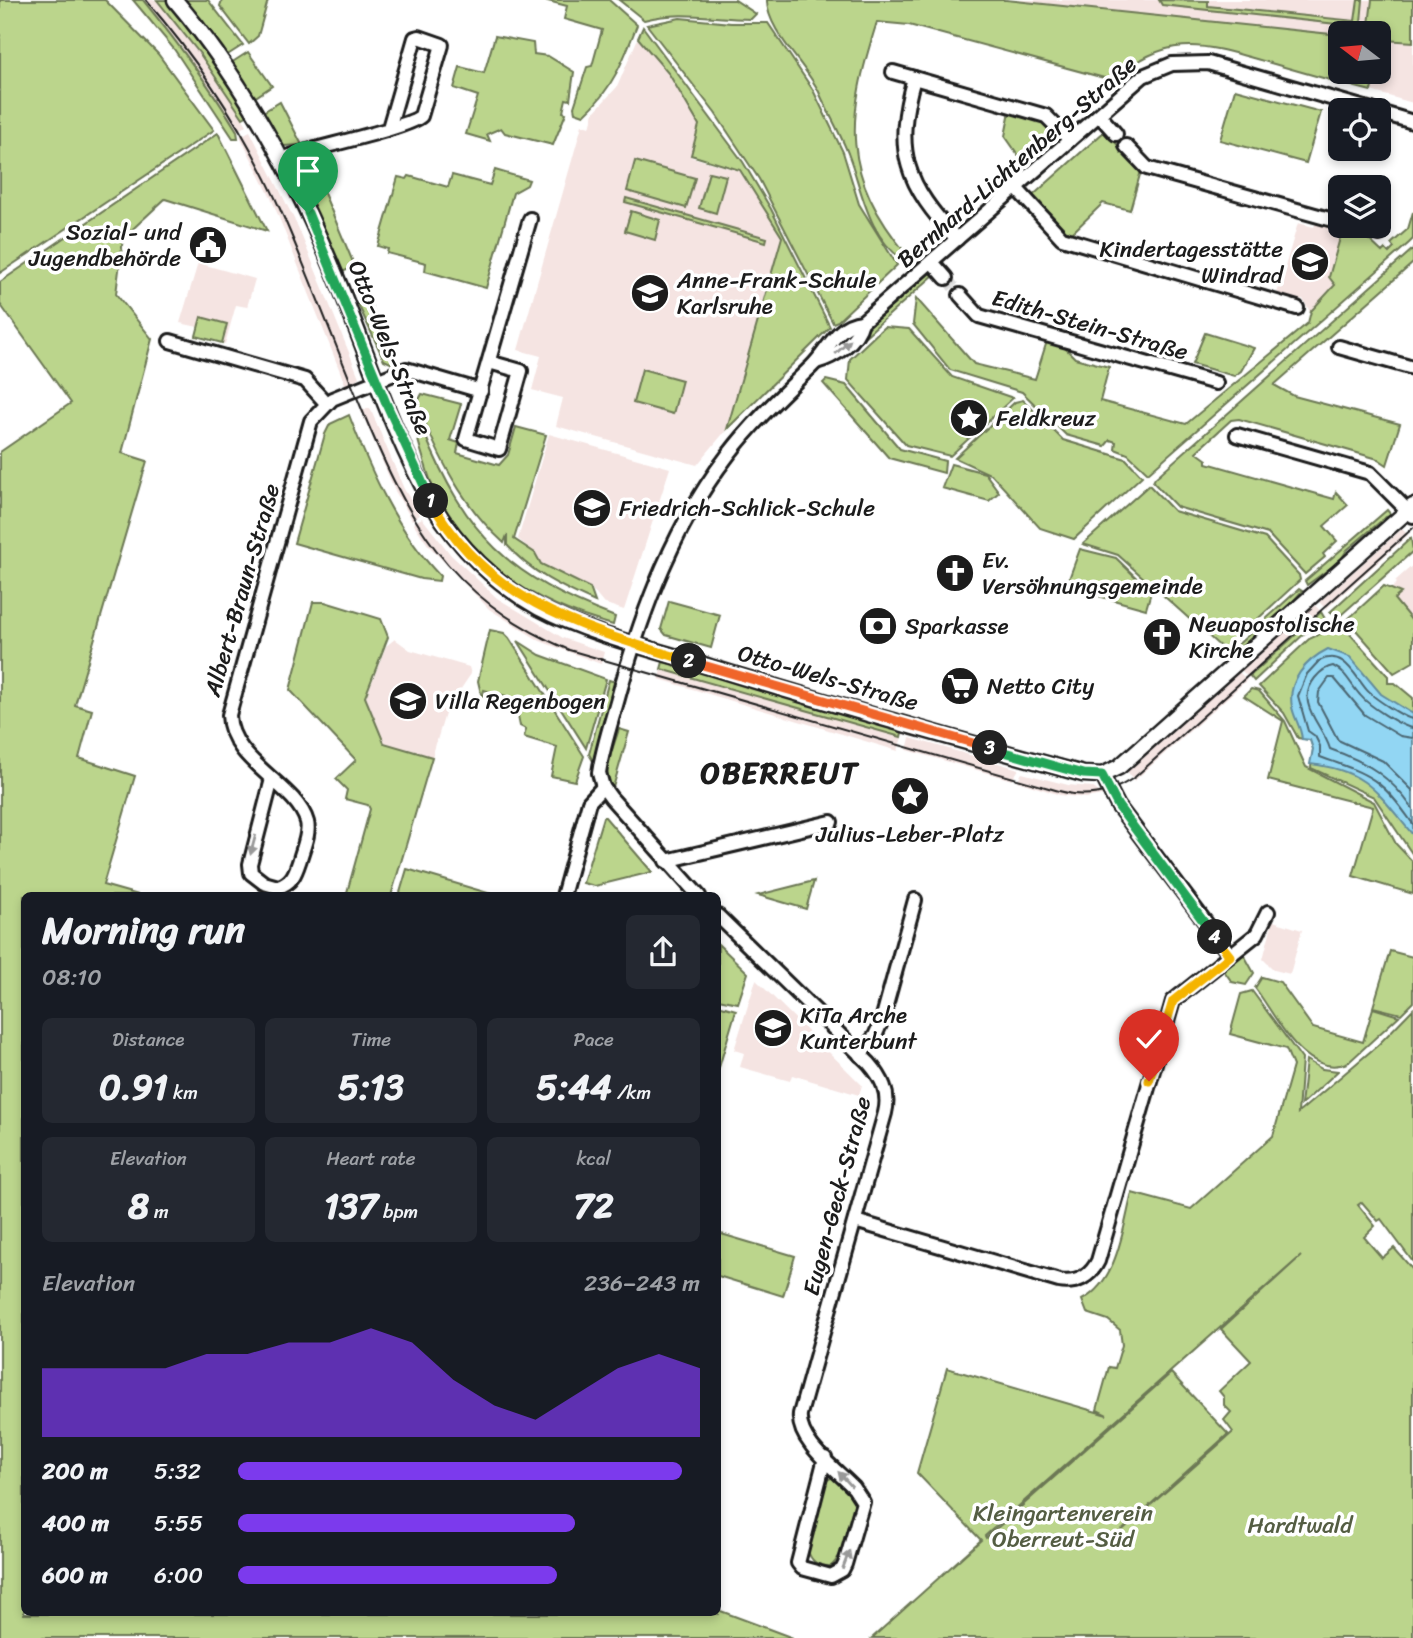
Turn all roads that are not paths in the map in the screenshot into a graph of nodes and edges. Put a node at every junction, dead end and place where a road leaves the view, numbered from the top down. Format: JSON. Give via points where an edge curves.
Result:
{"nodes":[{"id":1,"x":175,"y":0,"type":"edge"},
{"id":2,"x":893,"y":72,"type":"dead end"},
{"id":3,"x":914,"y":78,"type":"junction"},
{"id":4,"x":1330,"y":98,"type":"edge"},
{"id":5,"x":1099,"y":115,"type":"junction"},
{"id":6,"x":1391,"y":116,"type":"edge"},
{"id":7,"x":1413,"y":122,"type":"edge"},
{"id":8,"x":389,"y":128,"type":"junction"},
{"id":9,"x":1116,"y":134,"type":"dead end"},
{"id":10,"x":1070,"y":140,"type":"junction"},
{"id":11,"x":1126,"y":146,"type":"dead end"},
{"id":12,"x":281,"y":159,"type":"junction"},
{"id":13,"x":1016,"y":188,"type":"junction"},
{"id":14,"x":530,"y":219,"type":"dead end"},
{"id":15,"x":1328,"y":219,"type":"edge"},
{"id":16,"x":957,"y":239,"type":"junction"},
{"id":17,"x":932,"y":262,"type":"junction"},
{"id":18,"x":946,"y":278,"type":"tunnel mouth"},
{"id":19,"x":960,"y":295,"type":"tunnel mouth"},
{"id":20,"x":1297,"y":308,"type":"dead end"},
{"id":21,"x":170,"y":341,"type":"dead end"},
{"id":22,"x":1339,"y":347,"type":"dead end"},
{"id":23,"x":489,"y":362,"type":"junction"},
{"id":24,"x":1413,"y":368,"type":"edge"},
{"id":25,"x":378,"y":380,"type":"junction"},
{"id":26,"x":1216,"y":383,"type":"dead end"},
{"id":27,"x":481,"y":391,"type":"junction"},
{"id":28,"x":326,"y":403,"type":"junction"},
{"id":29,"x":1237,"y":435,"type":"dead end"},
{"id":30,"x":1411,"y":511,"type":"edge"},
{"id":31,"x":635,"y":643,"type":"junction"},
{"id":32,"x":1102,"y":775,"type":"junction"},
{"id":33,"x":272,"y":779,"type":"junction"},
{"id":34,"x":603,"y":788,"type":"junction"},
{"id":35,"x":831,"y":822,"type":"dead end"},
{"id":36,"x":666,"y":861,"type":"junction"},
{"id":37,"x":564,"y":892,"type":"edge"},
{"id":38,"x":695,"y":892,"type":"edge"},
{"id":39,"x":915,"y":900,"type":"dead end"},
{"id":40,"x":1268,"y":912,"type":"dead end"},
{"id":41,"x":721,"y":919,"type":"edge"},
{"id":42,"x":1230,"y":956,"type":"junction"},
{"id":43,"x":860,"y":1055,"type":"junction"},
{"id":44,"x":855,"y":1221,"type":"junction"},
{"id":45,"x":825,"y":1458,"type":"junction"}],
"edges":[{"from":1,"to":12,"type":"street","name":"Otto-Wels-Straße","via":[[228,68]]},
{"from":2,"to":3,"type":"street"},
{"from":3,"to":10,"type":"street","via":[[1046,116]]},
{"from":3,"to":16,"type":"street","via":[[903,118],[905,159],[921,197]]},
{"from":4,"to":5,"type":"street","name":"Bernhard-Lichtenberg-Straße","via":[[1194,62],[1143,76]]},
{"from":5,"to":9,"type":"street"},
{"from":5,"to":10,"type":"street","name":"Bernhard-Lichtenberg-Straße"},
{"from":6,"to":7,"type":"street"},
{"from":8,"to":8,"type":"street","via":[[415,38],[438,42],[442,45],[421,116]]},
{"from":8,"to":12,"type":"street"},
{"from":10,"to":13,"type":"street","name":"Bernhard-Lichtenberg-Straße"},
{"from":11,"to":15,"type":"street","via":[[1147,168]]},
{"from":12,"to":25,"type":"street","name":"Otto-Wels-Straße","via":[[321,240]]},
{"from":13,"to":16,"type":"street","name":"Bernhard-Lichtenberg-Straße"},
{"from":13,"to":20,"type":"street","via":[[1062,238]]},
{"from":14,"to":23,"type":"street"},
{"from":16,"to":17,"type":"street","name":"Bernhard-Lichtenberg-Straße"},
{"from":17,"to":18,"type":"street"},
{"from":17,"to":31,"type":"street","name":"Bernhard-Lichtenberg-Straße","via":[[862,322],[826,344],[816,362],[748,430],[709,482],[662,569]]},
{"from":19,"to":26,"type":"street","name":"Edith-Stein-Straße","via":[[979,316]]},
{"from":21,"to":28,"type":"street","via":[[305,380]]},
{"from":22,"to":24,"type":"street"},
{"from":23,"to":27,"type":"street"},
{"from":23,"to":27,"type":"street","via":[[521,371],[499,449],[466,439]]},
{"from":25,"to":27,"type":"street","via":[[406,369]]},
{"from":25,"to":28,"type":"street"},
{"from":25,"to":31,"type":"street","name":"Otto-Wels-Straße","via":[[433,504],[471,555],[537,607]]},
{"from":28,"to":33,"type":"street","name":"Albert-Braun-Straße","via":[[311,421],[229,715],[235,741]]},
{"from":29,"to":30,"type":"street","via":[[1370,473]]},
{"from":30,"to":32,"type":"street","via":[[1119,767]]},
{"from":31,"to":32,"type":"street","name":"Otto-Wels-Straße","via":[[927,730],[1083,774]]},
{"from":31,"to":34,"type":"street","name":"Bernhard-Lichtenberg-Straße","via":[[599,773]]},
{"from":32,"to":42,"type":"street","via":[[1118,806]]},
{"from":33,"to":33,"type":"street","name":"Albert-Braun-Straße","one_way":true,"via":[[250,864],[257,879],[278,887],[293,878],[308,829],[303,814]]},
{"from":34,"to":36,"type":"street"},
{"from":34,"to":37,"type":"street","via":[[589,802]]},
{"from":35,"to":36,"type":"street"},
{"from":36,"to":38,"type":"street"},
{"from":39,"to":43,"type":"street","via":[[882,1020]]},
{"from":40,"to":42,"type":"street","via":[[1257,934]]},
{"from":41,"to":43,"type":"street","name":"Eugen-Geck-Straße"},
{"from":42,"to":44,"type":"street","via":[[1182,991],[1171,1005],[1098,1261],[1085,1277],[1059,1281]]},
{"from":43,"to":44,"type":"street","name":"Eugen-Geck-Straße","via":[[880,1076],[887,1105]]},
{"from":44,"to":45,"type":"street","name":"Eugen-Geck-Straße","via":[[800,1414],[804,1436]]},
{"from":45,"to":45,"type":"street","name":"Eugen-Geck-Straße","one_way":true,"via":[[798,1563],[831,1576],[845,1564],[863,1502]]}]}
